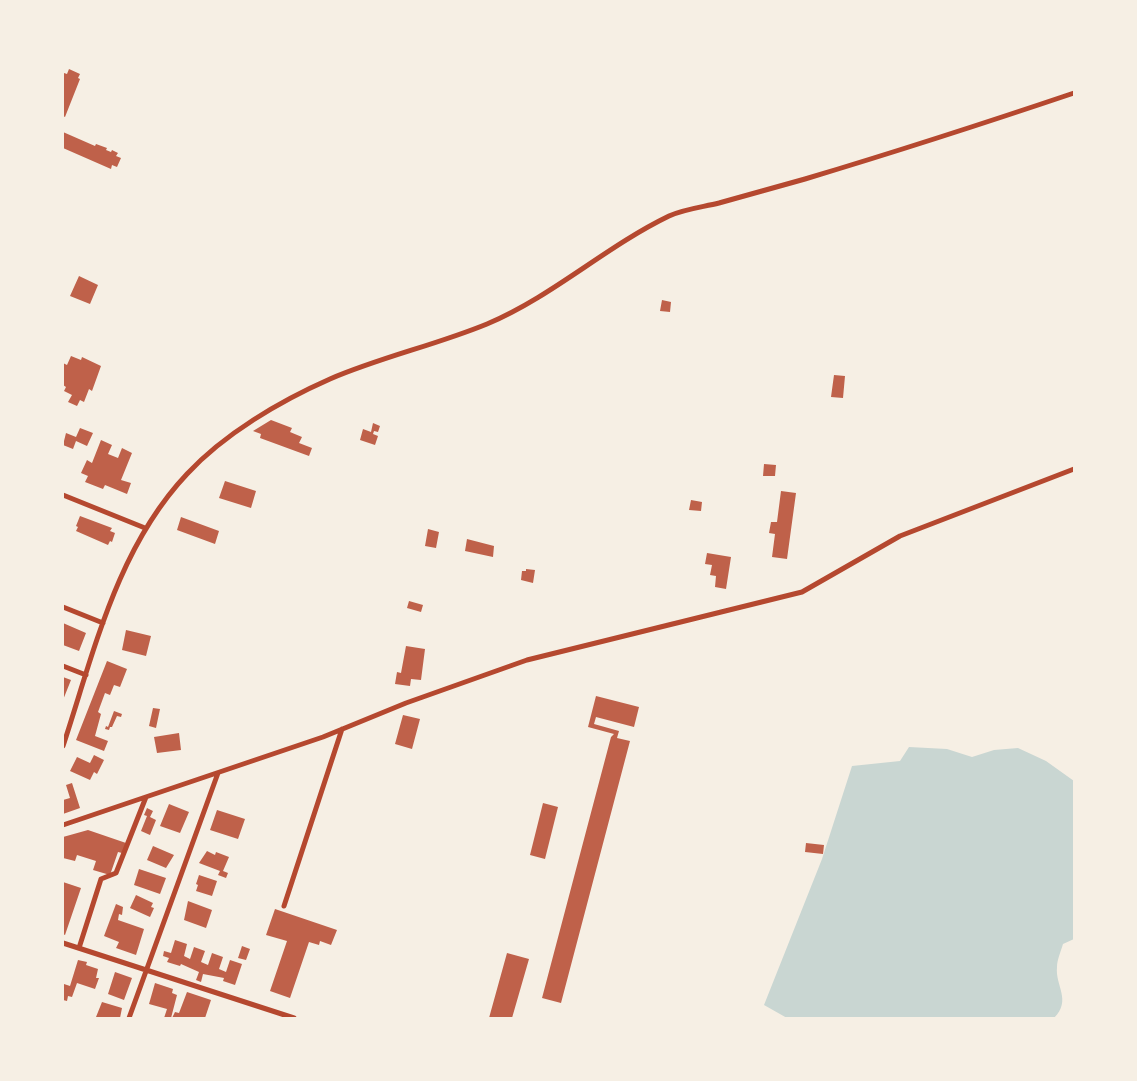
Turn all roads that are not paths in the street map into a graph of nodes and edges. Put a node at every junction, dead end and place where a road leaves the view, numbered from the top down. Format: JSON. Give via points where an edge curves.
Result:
{"nodes":[{"id":1,"x":1074,"y":93,"type":"edge"},
{"id":2,"x":1074,"y":469,"type":"edge"},
{"id":3,"x":63,"y":495,"type":"edge"},
{"id":4,"x":145,"y":528,"type":"junction"},
{"id":5,"x":63,"y":607,"type":"edge"},
{"id":6,"x":103,"y":623,"type":"junction"},
{"id":7,"x":63,"y":666,"type":"edge"},
{"id":8,"x":86,"y":675,"type":"junction"},
{"id":9,"x":342,"y":729,"type":"junction"},
{"id":10,"x":63,"y":746,"type":"edge"},
{"id":11,"x":218,"y":773,"type":"junction"},
{"id":12,"x":146,"y":797,"type":"junction"},
{"id":13,"x":63,"y":825,"type":"edge"},
{"id":14,"x":284,"y":906,"type":"dead end"},
{"id":15,"x":63,"y":943,"type":"edge"},
{"id":16,"x":79,"y":948,"type":"junction"},
{"id":17,"x":147,"y":969,"type":"junction"},
{"id":18,"x":129,"y":1018,"type":"edge"},
{"id":19,"x":294,"y":1018,"type":"edge"}],
"edges":[{"from":1,"to":4,"type":"street","via":[[808,178],[672,215],[506,316],[454,338],[330,379],[276,406],[237,430],[188,472]]},
{"from":2,"to":9,"type":"street","via":[[900,536],[802,591],[527,660]]},
{"from":3,"to":4,"type":"street"},
{"from":4,"to":6,"type":"street","via":[[122,572]]},
{"from":5,"to":6,"type":"street"},
{"from":6,"to":8,"type":"street"},
{"from":7,"to":8,"type":"street"},
{"from":8,"to":10,"type":"street"},
{"from":9,"to":11,"type":"street"},
{"from":9,"to":14,"type":"street"},
{"from":11,"to":12,"type":"street"},
{"from":11,"to":17,"type":"street"},
{"from":12,"to":13,"type":"street"},
{"from":12,"to":16,"type":"street","via":[[116,873],[101,879]]},
{"from":15,"to":16,"type":"street"},
{"from":16,"to":17,"type":"street"},
{"from":17,"to":18,"type":"street"},
{"from":17,"to":19,"type":"street"}]}
